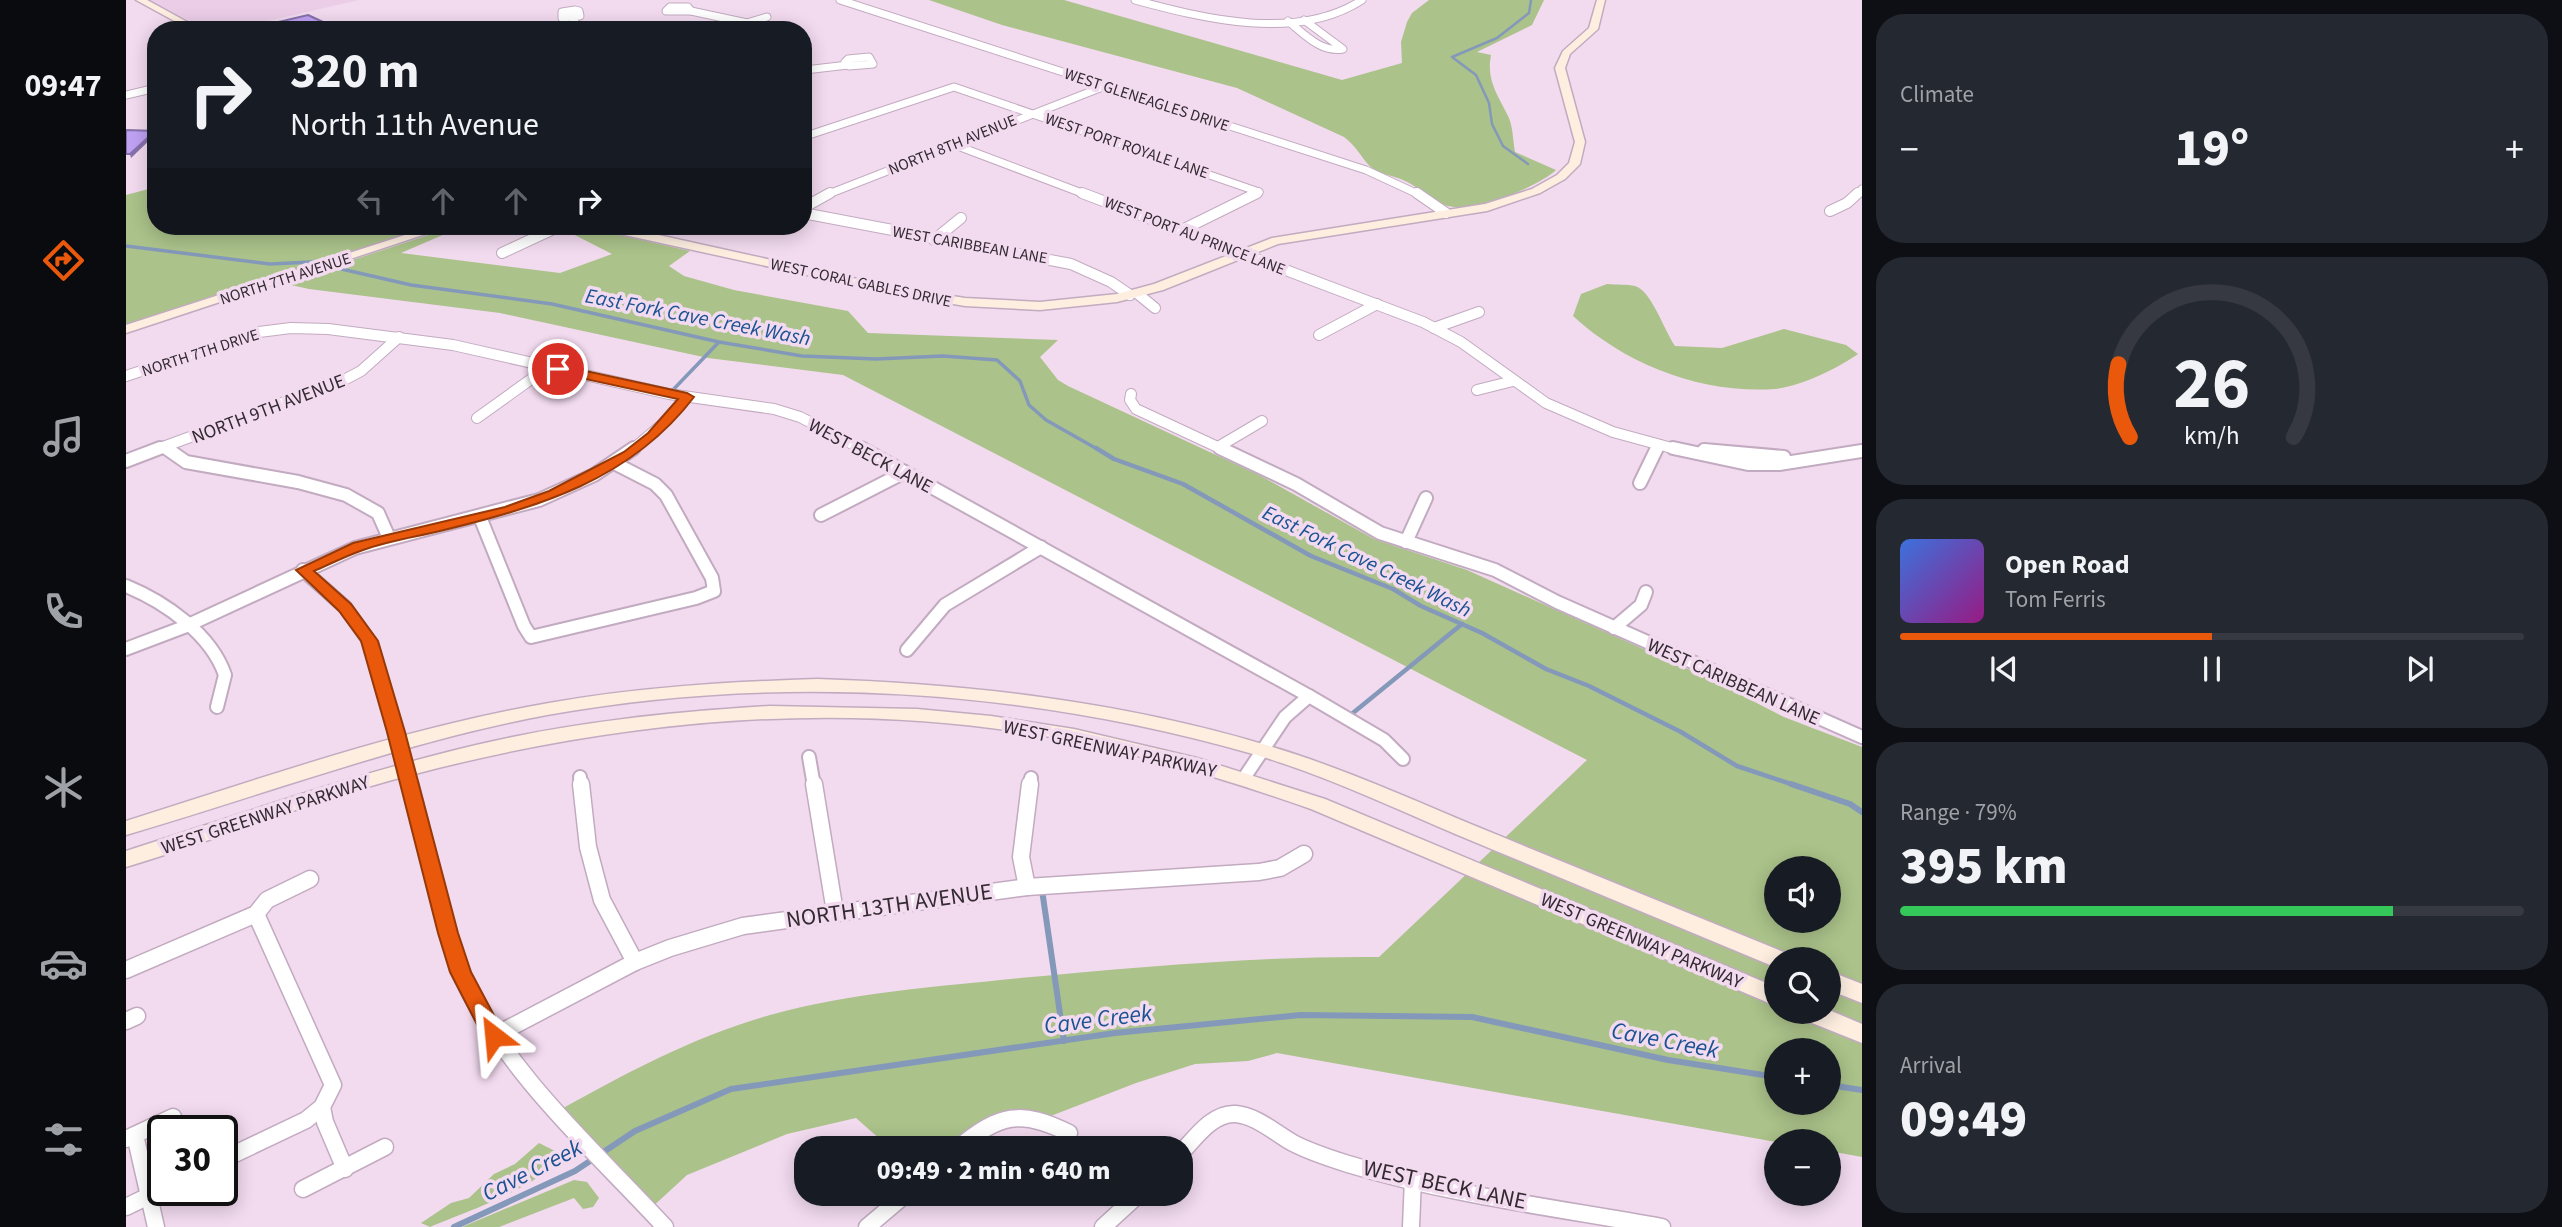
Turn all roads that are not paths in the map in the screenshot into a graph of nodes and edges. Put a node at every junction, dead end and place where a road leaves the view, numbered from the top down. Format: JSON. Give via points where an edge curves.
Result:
{"nodes":[{"id":1,"x":140,"y":0,"type":"edge"},
{"id":2,"x":840,"y":0,"type":"edge"},
{"id":3,"x":1135,"y":0,"type":"edge"},
{"id":4,"x":1362,"y":0,"type":"edge"},
{"id":5,"x":1601,"y":0,"type":"edge"},
{"id":6,"x":691,"y":11,"type":"dead end"},
{"id":7,"x":768,"y":17,"type":"dead end"},
{"id":8,"x":572,"y":18,"type":"dead end"},
{"id":9,"x":1304,"y":20,"type":"junction"},
{"id":10,"x":181,"y":21,"type":"edge"},
{"id":11,"x":574,"y":21,"type":"edge"},
{"id":12,"x":738,"y":21,"type":"edge"},
{"id":13,"x":754,"y":21,"type":"edge"},
{"id":14,"x":1288,"y":21,"type":"junction"},
{"id":15,"x":848,"y":65,"type":"dead end"},
{"id":16,"x":812,"y":69,"type":"edge"},
{"id":17,"x":1105,"y":86,"type":"junction"},
{"id":18,"x":147,"y":90,"type":"edge"},
{"id":19,"x":126,"y":95,"type":"edge"},
{"id":20,"x":1033,"y":112,"type":"junction"},
{"id":21,"x":812,"y":134,"type":"edge"},
{"id":22,"x":955,"y":145,"type":"junction"},
{"id":23,"x":1862,"y":189,"type":"edge"},
{"id":24,"x":812,"y":206,"type":"edge"},
{"id":25,"x":1830,"y":211,"type":"dead end"},
{"id":26,"x":812,"y":213,"type":"edge"},
{"id":27,"x":1446,"y":214,"type":"junction"},
{"id":28,"x":961,"y":218,"type":"dead end"},
{"id":29,"x":1182,"y":230,"type":"junction"},
{"id":30,"x":416,"y":235,"type":"edge"},
{"id":31,"x":541,"y":235,"type":"edge"},
{"id":32,"x":643,"y":235,"type":"edge"},
{"id":33,"x":934,"y":240,"type":"junction"},
{"id":34,"x":502,"y":253,"type":"dead end"},
{"id":35,"x":1241,"y":253,"type":"junction"},
{"id":36,"x":1134,"y":295,"type":"junction"},
{"id":37,"x":1377,"y":304,"type":"junction"},
{"id":38,"x":1155,"y":308,"type":"dead end"},
{"id":39,"x":1479,"y":312,"type":"dead end"},
{"id":40,"x":1434,"y":328,"type":"junction"},
{"id":41,"x":126,"y":329,"type":"edge"},
{"id":42,"x":275,"y":329,"type":"joint"},
{"id":43,"x":1319,"y":335,"type":"dead end"},
{"id":44,"x":399,"y":337,"type":"junction"},
{"id":45,"x":548,"y":367,"type":"junction"},
{"id":46,"x":126,"y":376,"type":"edge"},
{"id":47,"x":1513,"y":381,"type":"junction"},
{"id":48,"x":1478,"y":390,"type":"dead end"},
{"id":49,"x":1131,"y":394,"type":"dead end"},
{"id":50,"x":687,"y":397,"type":"junction"},
{"id":51,"x":477,"y":418,"type":"dead end"},
{"id":52,"x":1262,"y":422,"type":"dead end"},
{"id":53,"x":1659,"y":445,"type":"junction"},
{"id":54,"x":164,"y":447,"type":"junction"},
{"id":55,"x":1218,"y":447,"type":"junction"},
{"id":56,"x":1862,"y":451,"type":"edge"},
{"id":57,"x":126,"y":461,"type":"edge"},
{"id":58,"x":614,"y":463,"type":"junction"},
{"id":59,"x":905,"y":472,"type":"junction"},
{"id":60,"x":1640,"y":483,"type":"dead end"},
{"id":61,"x":1426,"y":498,"type":"dead end"},
{"id":62,"x":821,"y":515,"type":"dead end"},
{"id":63,"x":480,"y":517,"type":"junction"},
{"id":64,"x":389,"y":538,"type":"junction"},
{"id":65,"x":1406,"y":542,"type":"junction"},
{"id":66,"x":1041,"y":547,"type":"junction"},
{"id":67,"x":303,"y":570,"type":"junction"},
{"id":68,"x":126,"y":586,"type":"edge"},
{"id":69,"x":1646,"y":592,"type":"dead end"},
{"id":70,"x":186,"y":625,"type":"junction"},
{"id":71,"x":1614,"y":628,"type":"junction"},
{"id":72,"x":126,"y":649,"type":"edge"},
{"id":73,"x":907,"y":650,"type":"dead end"},
{"id":74,"x":1309,"y":696,"type":"junction"},
{"id":75,"x":217,"y":707,"type":"dead end"},
{"id":76,"x":1862,"y":720,"type":"edge"},
{"id":77,"x":1858,"y":736,"type":"edge"},
{"id":78,"x":399,"y":743,"type":"junction"},
{"id":79,"x":1262,"y":750,"type":"junction"},
{"id":80,"x":809,"y":757,"type":"dead end"},
{"id":81,"x":1404,"y":759,"type":"dead end"},
{"id":82,"x":406,"y":769,"type":"junction"},
{"id":83,"x":580,"y":777,"type":"dead end"},
{"id":84,"x":1031,"y":778,"type":"dead end"},
{"id":85,"x":1244,"y":778,"type":"junction"},
{"id":86,"x":126,"y":828,"type":"edge"},
{"id":87,"x":1304,"y":853,"type":"dead end"},
{"id":88,"x":126,"y":859,"type":"edge"},
{"id":89,"x":310,"y":879,"type":"dead end"},
{"id":90,"x":1027,"y":887,"type":"junction"},
{"id":91,"x":835,"y":912,"type":"junction"},
{"id":92,"x":256,"y":914,"type":"junction"},
{"id":93,"x":1764,"y":953,"type":"edge"},
{"id":94,"x":635,"y":962,"type":"junction"},
{"id":95,"x":126,"y":970,"type":"edge"},
{"id":96,"x":1841,"y":985,"type":"edge"},
{"id":97,"x":1764,"y":992,"type":"edge"},
{"id":98,"x":1862,"y":994,"type":"edge"},
{"id":99,"x":1838,"y":1024,"type":"edge"},
{"id":100,"x":1862,"y":1034,"type":"edge"},
{"id":101,"x":494,"y":1036,"type":"junction"},
{"id":102,"x":322,"y":1107,"type":"junction"},
{"id":103,"x":573,"y":1127,"type":"joint"},
{"id":104,"x":147,"y":1129,"type":"edge"},
{"id":105,"x":1069,"y":1133,"type":"dead end"},
{"id":106,"x":974,"y":1136,"type":"edge"},
{"id":107,"x":130,"y":1137,"type":"edge"},
{"id":108,"x":1193,"y":1141,"type":"edge"},
{"id":109,"x":385,"y":1147,"type":"dead end"},
{"id":110,"x":238,"y":1152,"type":"edge"},
{"id":111,"x":345,"y":1169,"type":"junction"},
{"id":112,"x":147,"y":1173,"type":"edge"},
{"id":113,"x":1413,"y":1180,"type":"junction"},
{"id":114,"x":303,"y":1189,"type":"dead end"},
{"id":115,"x":147,"y":1196,"type":"edge"},
{"id":116,"x":156,"y":1206,"type":"edge"},
{"id":117,"x":892,"y":1206,"type":"edge"},
{"id":118,"x":1126,"y":1206,"type":"edge"},
{"id":119,"x":126,"y":1207,"type":"edge"},
{"id":120,"x":156,"y":1227,"type":"edge"},
{"id":121,"x":665,"y":1227,"type":"edge"},
{"id":122,"x":867,"y":1227,"type":"edge"},
{"id":123,"x":1103,"y":1227,"type":"edge"},
{"id":124,"x":1411,"y":1227,"type":"edge"},
{"id":125,"x":1662,"y":1227,"type":"edge"}],
"edges":[{"from":1,"to":10,"type":"street"},
{"from":2,"to":17,"type":"street","name":"WEST GLENEAGLES DRIVE"},
{"from":3,"to":14,"type":"street","via":[[1215,19]]},
{"from":4,"to":9,"type":"street","via":[[1343,11]]},
{"from":5,"to":27,"type":"street","name":"WEST CORAL GABLES DRIVE","via":[[1592,29],[1566,53],[1560,68],[1580,142],[1574,164],[1536,191]]},
{"from":6,"to":12,"type":"street"},
{"from":7,"to":13,"type":"street"},
{"from":8,"to":11,"type":"street"},
{"from":9,"to":14,"type":"street"},
{"from":9,"to":14,"type":"street","via":[[1343,49],[1325,49]]},
{"from":15,"to":16,"type":"street"},
{"from":17,"to":20,"type":"street","name":"NORTH 8TH AVENUE"},
{"from":17,"to":27,"type":"street","name":"WEST GLENEAGLES DRIVE","via":[[1384,176]]},
{"from":18,"to":19,"type":"street"},
{"from":20,"to":21,"type":"street","name":"WEST PORT ROYALE LANE","via":[[954,87]]},
{"from":20,"to":22,"type":"street","name":"NORTH 8TH AVENUE"},
{"from":20,"to":29,"type":"street","name":"WEST PORT ROYALE LANE","via":[[1259,192]]},
{"from":22,"to":24,"type":"street","name":"NORTH 8TH AVENUE","via":[[849,184]]},
{"from":22,"to":29,"type":"street","name":"WEST PORT AU PRINCE LANE"},
{"from":23,"to":25,"type":"street"},
{"from":26,"to":33,"type":"street","name":"WEST CARIBBEAN LANE"},
{"from":27,"to":35,"type":"street","name":"WEST CORAL GABLES DRIVE","via":[[1299,236]]},
{"from":28,"to":33,"type":"street"},
{"from":29,"to":35,"type":"street","name":"WEST PORT AU PRINCE LANE"},
{"from":30,"to":41,"type":"street","name":"NORTH 7TH AVENUE"},
{"from":31,"to":34,"type":"street"},
{"from":32,"to":36,"type":"street","name":"WEST CORAL GABLES DRIVE","via":[[942,301],[1038,306]]},
{"from":33,"to":36,"type":"street","name":"WEST CARIBBEAN LANE","via":[[1054,258]]},
{"from":35,"to":36,"type":"street","name":"WEST CORAL GABLES DRIVE"},
{"from":35,"to":37,"type":"street","name":"WEST PORT AU PRINCE LANE"},
{"from":36,"to":38,"type":"street"},
{"from":37,"to":40,"type":"street","name":"WEST PORT AU PRINCE LANE"},
{"from":37,"to":43,"type":"street"},
{"from":39,"to":40,"type":"street"},
{"from":40,"to":47,"type":"street","name":"WEST PORT AU PRINCE LANE"},
{"from":42,"to":44,"type":"street","name":"WEST BECK LANE","via":[[318,328]]},
{"from":42,"to":46,"type":"street","name":"NORTH 7TH DRIVE"},
{"from":44,"to":45,"type":"street","name":"WEST BECK LANE","via":[[472,348]]},
{"from":44,"to":54,"type":"street","name":"NORTH 9TH AVENUE","via":[[355,375]]},
{"from":45,"to":50,"type":"street","name":"WEST BECK LANE"},
{"from":45,"to":51,"type":"street"},
{"from":47,"to":48,"type":"street"},
{"from":47,"to":53,"type":"street","name":"WEST PORT AU PRINCE LANE","via":[[1587,422]]},
{"from":49,"to":55,"type":"street","name":"WEST CARIBBEAN LANE","via":[[1136,409]]},
{"from":50,"to":58,"type":"street","via":[[653,435]]},
{"from":50,"to":59,"type":"street","name":"WEST BECK LANE","via":[[747,404],[800,417]]},
{"from":52,"to":55,"type":"street"},
{"from":53,"to":56,"type":"street","name":"WEST PORT AU PRINCE LANE","via":[[1740,463],[1779,464]]},
{"from":53,"to":60,"type":"street"},
{"from":54,"to":57,"type":"street","name":"NORTH 9TH AVENUE"},
{"from":54,"to":64,"type":"street","via":[[186,462],[354,496],[377,512]]},
{"from":55,"to":65,"type":"street","name":"WEST CARIBBEAN LANE","via":[[1303,488],[1380,533]]},
{"from":58,"to":63,"type":"street","via":[[542,500]]},
{"from":58,"to":63,"type":"street","via":[[655,484],[666,495],[712,578],[714,591],[531,637]]},
{"from":59,"to":62,"type":"street"},
{"from":59,"to":66,"type":"street","name":"WEST BECK LANE"},
{"from":61,"to":65,"type":"street"},
{"from":63,"to":64,"type":"street"},
{"from":64,"to":67,"type":"street"},
{"from":65,"to":71,"type":"street","name":"WEST CARIBBEAN LANE","via":[[1472,560]]},
{"from":66,"to":73,"type":"street","via":[[945,605]]},
{"from":66,"to":74,"type":"street","name":"WEST BECK LANE"},
{"from":67,"to":70,"type":"street"},
{"from":67,"to":78,"type":"street","via":[[345,607],[369,641]]},
{"from":68,"to":70,"type":"street","via":[[157,600]]},
{"from":69,"to":71,"type":"street","name":"WEST CARIBBEAN LANE","via":[[1641,605]]},
{"from":70,"to":72,"type":"street"},
{"from":70,"to":75,"type":"street","via":[[225,673]]},
{"from":71,"to":77,"type":"street","name":"WEST CARIBBEAN LANE"},
{"from":74,"to":79,"type":"street","via":[[1285,717]]},
{"from":74,"to":81,"type":"street","name":"WEST BECK LANE","via":[[1384,740]]},
{"from":76,"to":77,"type":"street","name":"WEST CARIBBEAN LANE"},
{"from":78,"to":79,"type":"street","name":"WEST GREENWAY PARKWAY","via":[[608,700],[741,686],[840,684],[1064,704]]},
{"from":78,"to":82,"type":"street"},
{"from":78,"to":86,"type":"street","name":"WEST GREENWAY PARKWAY"},
{"from":79,"to":85,"type":"street"},
{"from":79,"to":93,"type":"street","name":"WEST GREENWAY PARKWAY"},
{"from":80,"to":91,"type":"street"},
{"from":82,"to":85,"type":"street","name":"WEST GREENWAY PARKWAY","via":[[616,725],[809,711],[908,714],[1004,724],[1166,756]]},
{"from":82,"to":88,"type":"street","name":"WEST GREENWAY PARKWAY"},
{"from":82,"to":101,"type":"street","via":[[436,896],[460,972]]},
{"from":83,"to":94,"type":"street","via":[[588,847],[602,900]]},
{"from":84,"to":90,"type":"street","via":[[1021,857]]},
{"from":85,"to":97,"type":"street","name":"WEST GREENWAY PARKWAY","via":[[1318,804]]},
{"from":87,"to":90,"type":"street","name":"NORTH 13TH AVENUE","via":[[1280,868],[1259,873]]},
{"from":89,"to":92,"type":"street","via":[[267,900]]},
{"from":90,"to":91,"type":"street","name":"NORTH 13TH AVENUE"},
{"from":91,"to":94,"type":"street","name":"NORTH 13TH AVENUE","via":[[743,926]]},
{"from":92,"to":95,"type":"street"},
{"from":92,"to":102,"type":"street","via":[[333,1085]]},
{"from":94,"to":101,"type":"street","name":"NORTH 13TH AVENUE"},
{"from":96,"to":98,"type":"street"},
{"from":99,"to":100,"type":"street"},
{"from":101,"to":103,"type":"street"},
{"from":102,"to":110,"type":"street","via":[[306,1120]]},
{"from":102,"to":111,"type":"street"},
{"from":103,"to":121,"type":"street"},
{"from":104,"to":107,"type":"street"},
{"from":105,"to":106,"type":"street","via":[[1043,1119],[1012,1115]]},
{"from":107,"to":112,"type":"street"},
{"from":108,"to":113,"type":"street","name":"WEST BECK LANE","via":[[1213,1122],[1236,1114],[1315,1152]]},
{"from":109,"to":111,"type":"street"},
{"from":111,"to":114,"type":"street"},
{"from":113,"to":124,"type":"street"},
{"from":113,"to":125,"type":"street","name":"WEST BECK LANE"},
{"from":115,"to":119,"type":"street"},
{"from":116,"to":120,"type":"street"},
{"from":117,"to":122,"type":"street"},
{"from":118,"to":123,"type":"street"}]}
